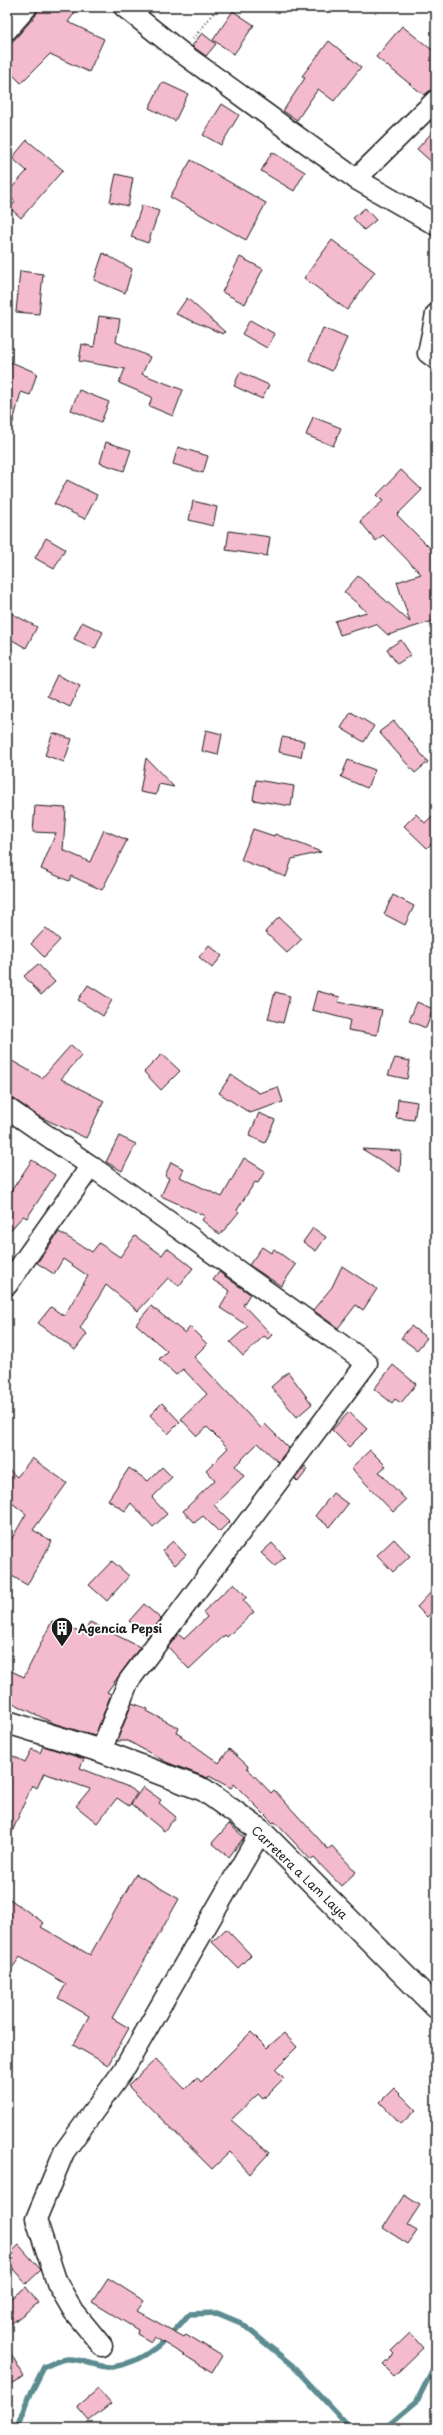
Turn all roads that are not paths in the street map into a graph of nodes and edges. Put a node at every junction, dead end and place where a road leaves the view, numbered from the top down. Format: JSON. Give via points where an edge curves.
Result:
{"nodes":[{"id":1,"x":27,"y":7,"type":"edge"},
{"id":2,"x":124,"y":7,"type":"edge"},
{"id":3,"x":7,"y":30,"type":"edge"},
{"id":4,"x":436,"y":100,"type":"edge"},
{"id":5,"x":356,"y":179,"type":"junction"},
{"id":6,"x":436,"y":225,"type":"edge"},
{"id":7,"x":436,"y":314,"type":"edge"},
{"id":8,"x":436,"y":359,"type":"edge"},
{"id":9,"x":7,"y":1108,"type":"edge"},
{"id":10,"x":91,"y":1166,"type":"junction"},
{"id":11,"x":7,"y":1285,"type":"edge"},
{"id":12,"x":7,"y":1722,"type":"edge"},
{"id":13,"x":101,"y":1751,"type":"junction"},
{"id":14,"x":261,"y":1831,"type":"junction"},
{"id":15,"x":436,"y":2007,"type":"edge"},
{"id":16,"x":102,"y":2346,"type":"dead end"}],
"edges":[{"from":1,"to":3,"type":"street"},
{"from":2,"to":5,"type":"street","via":[[182,53]]},
{"from":4,"to":5,"type":"street"},
{"from":5,"to":6,"type":"street"},
{"from":7,"to":8,"type":"street","via":[[428,353]]},
{"from":9,"to":10,"type":"street"},
{"from":10,"to":11,"type":"street"},
{"from":10,"to":13,"type":"street","via":[[367,1363],[128,1682]]},
{"from":12,"to":13,"type":"main road","name":"Carretera a Lam Laya"},
{"from":13,"to":14,"type":"main road","name":"Carretera a Lam Laya","via":[[204,1790]]},
{"from":14,"to":15,"type":"main road","name":"Carretera a Lam Laya"},
{"from":14,"to":16,"type":"street","via":[[123,2072],[64,2152],[36,2219],[57,2283],[74,2312]]}]}
